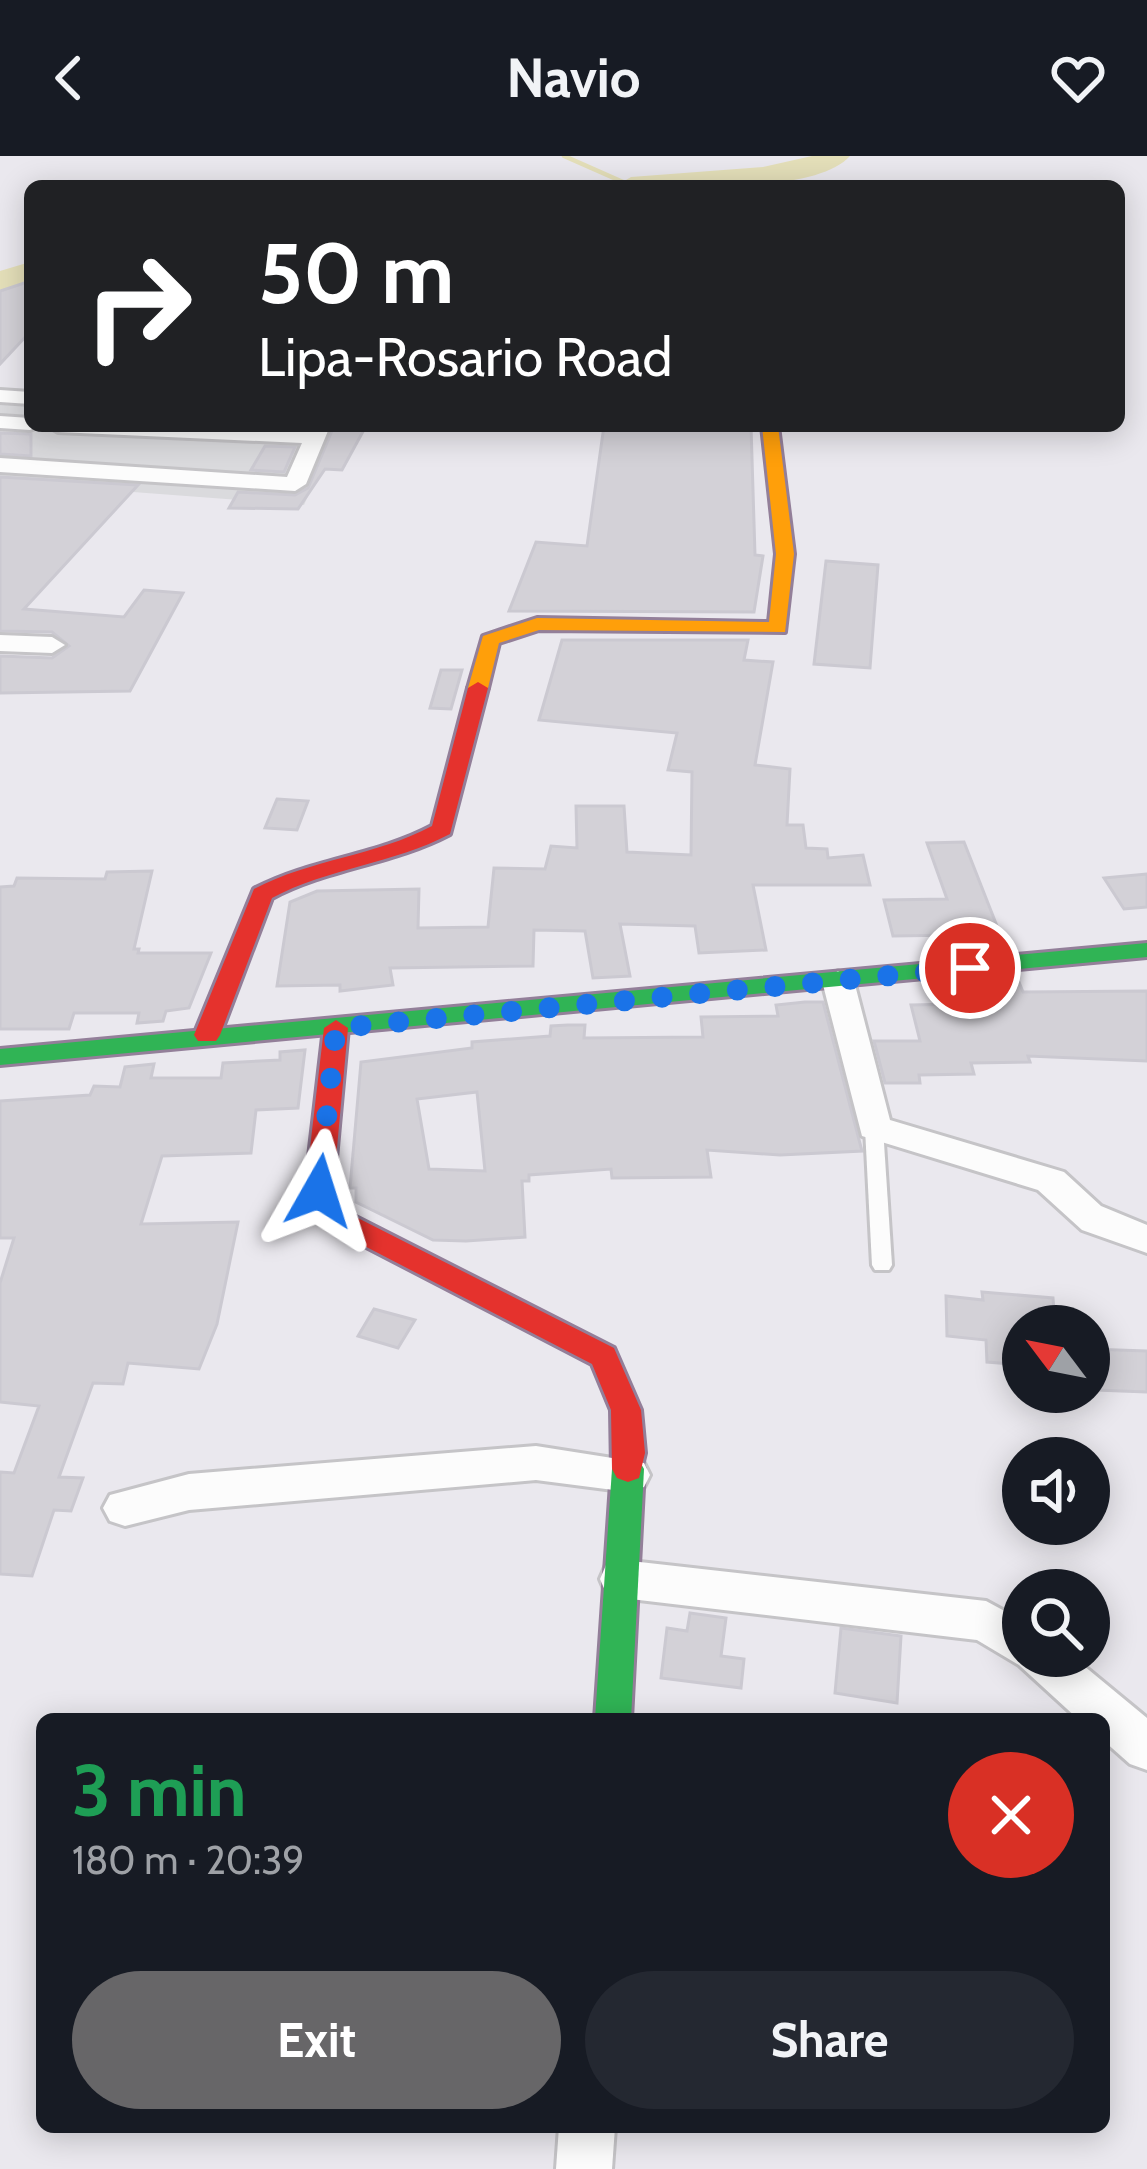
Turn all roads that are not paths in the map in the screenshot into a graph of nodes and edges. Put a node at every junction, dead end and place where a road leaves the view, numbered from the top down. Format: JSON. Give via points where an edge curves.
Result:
{"nodes":[{"id":1,"x":190,"y":432,"type":"edge"},
{"id":2,"x":317,"y":432,"type":"edge"},
{"id":3,"x":771,"y":432,"type":"edge"},
{"id":4,"x":0,"y":465,"type":"edge"},
{"id":5,"x":165,"y":477,"type":"junction"},
{"id":6,"x":0,"y":643,"type":"edge"},
{"id":7,"x":52,"y":645,"type":"dead end"},
{"id":8,"x":1147,"y":950,"type":"edge"},
{"id":9,"x":838,"y":981,"type":"junction"},
{"id":10,"x":336,"y":1028,"type":"junction"},
{"id":11,"x":207,"y":1035,"type":"junction"},
{"id":12,"x":0,"y":1057,"type":"edge"},
{"id":13,"x":874,"y":1128,"type":"junction"},
{"id":14,"x":1147,"y":1240,"type":"edge"},
{"id":15,"x":882,"y":1264,"type":"dead end"},
{"id":16,"x":628,"y":1475,"type":"junction"},
{"id":17,"x":125,"y":1508,"type":"dead end"},
{"id":18,"x":622,"y":1579,"type":"junction"},
{"id":19,"x":1002,"y":1632,"type":"edge"},
{"id":20,"x":1063,"y":1677,"type":"edge"},
{"id":21,"x":613,"y":1713,"type":"edge"},
{"id":22,"x":1106,"y":1713,"type":"edge"},
{"id":23,"x":1110,"y":1717,"type":"edge"},
{"id":24,"x":1147,"y":1748,"type":"edge"},
{"id":25,"x":587,"y":2133,"type":"edge"},
{"id":26,"x":584,"y":2169,"type":"edge"}],
"edges":[{"from":1,"to":5,"type":"street"},
{"from":2,"to":5,"type":"street","via":[[296,484]]},
{"from":3,"to":11,"type":"street","via":[[784,554],[778,628],[537,624],[490,640],[442,829],[298,874],[262,894]]},
{"from":4,"to":5,"type":"street"},
{"from":6,"to":7,"type":"street"},
{"from":8,"to":9,"type":"street"},
{"from":9,"to":10,"type":"street"},
{"from":9,"to":13,"type":"street"},
{"from":10,"to":11,"type":"street"},
{"from":10,"to":16,"type":"street","via":[[323,1205],[334,1218],[603,1355],[627,1407]]},
{"from":11,"to":12,"type":"street"},
{"from":13,"to":14,"type":"street","via":[[1051,1181],[1076,1208]]},
{"from":13,"to":15,"type":"lane"},
{"from":16,"to":17,"type":"street","via":[[536,1463],[189,1492]]},
{"from":16,"to":18,"type":"street"},
{"from":18,"to":19,"type":"street","via":[[986,1622]]},
{"from":18,"to":21,"type":"street"},
{"from":20,"to":22,"type":"street"},
{"from":23,"to":24,"type":"street"},
{"from":25,"to":26,"type":"street"}]}
